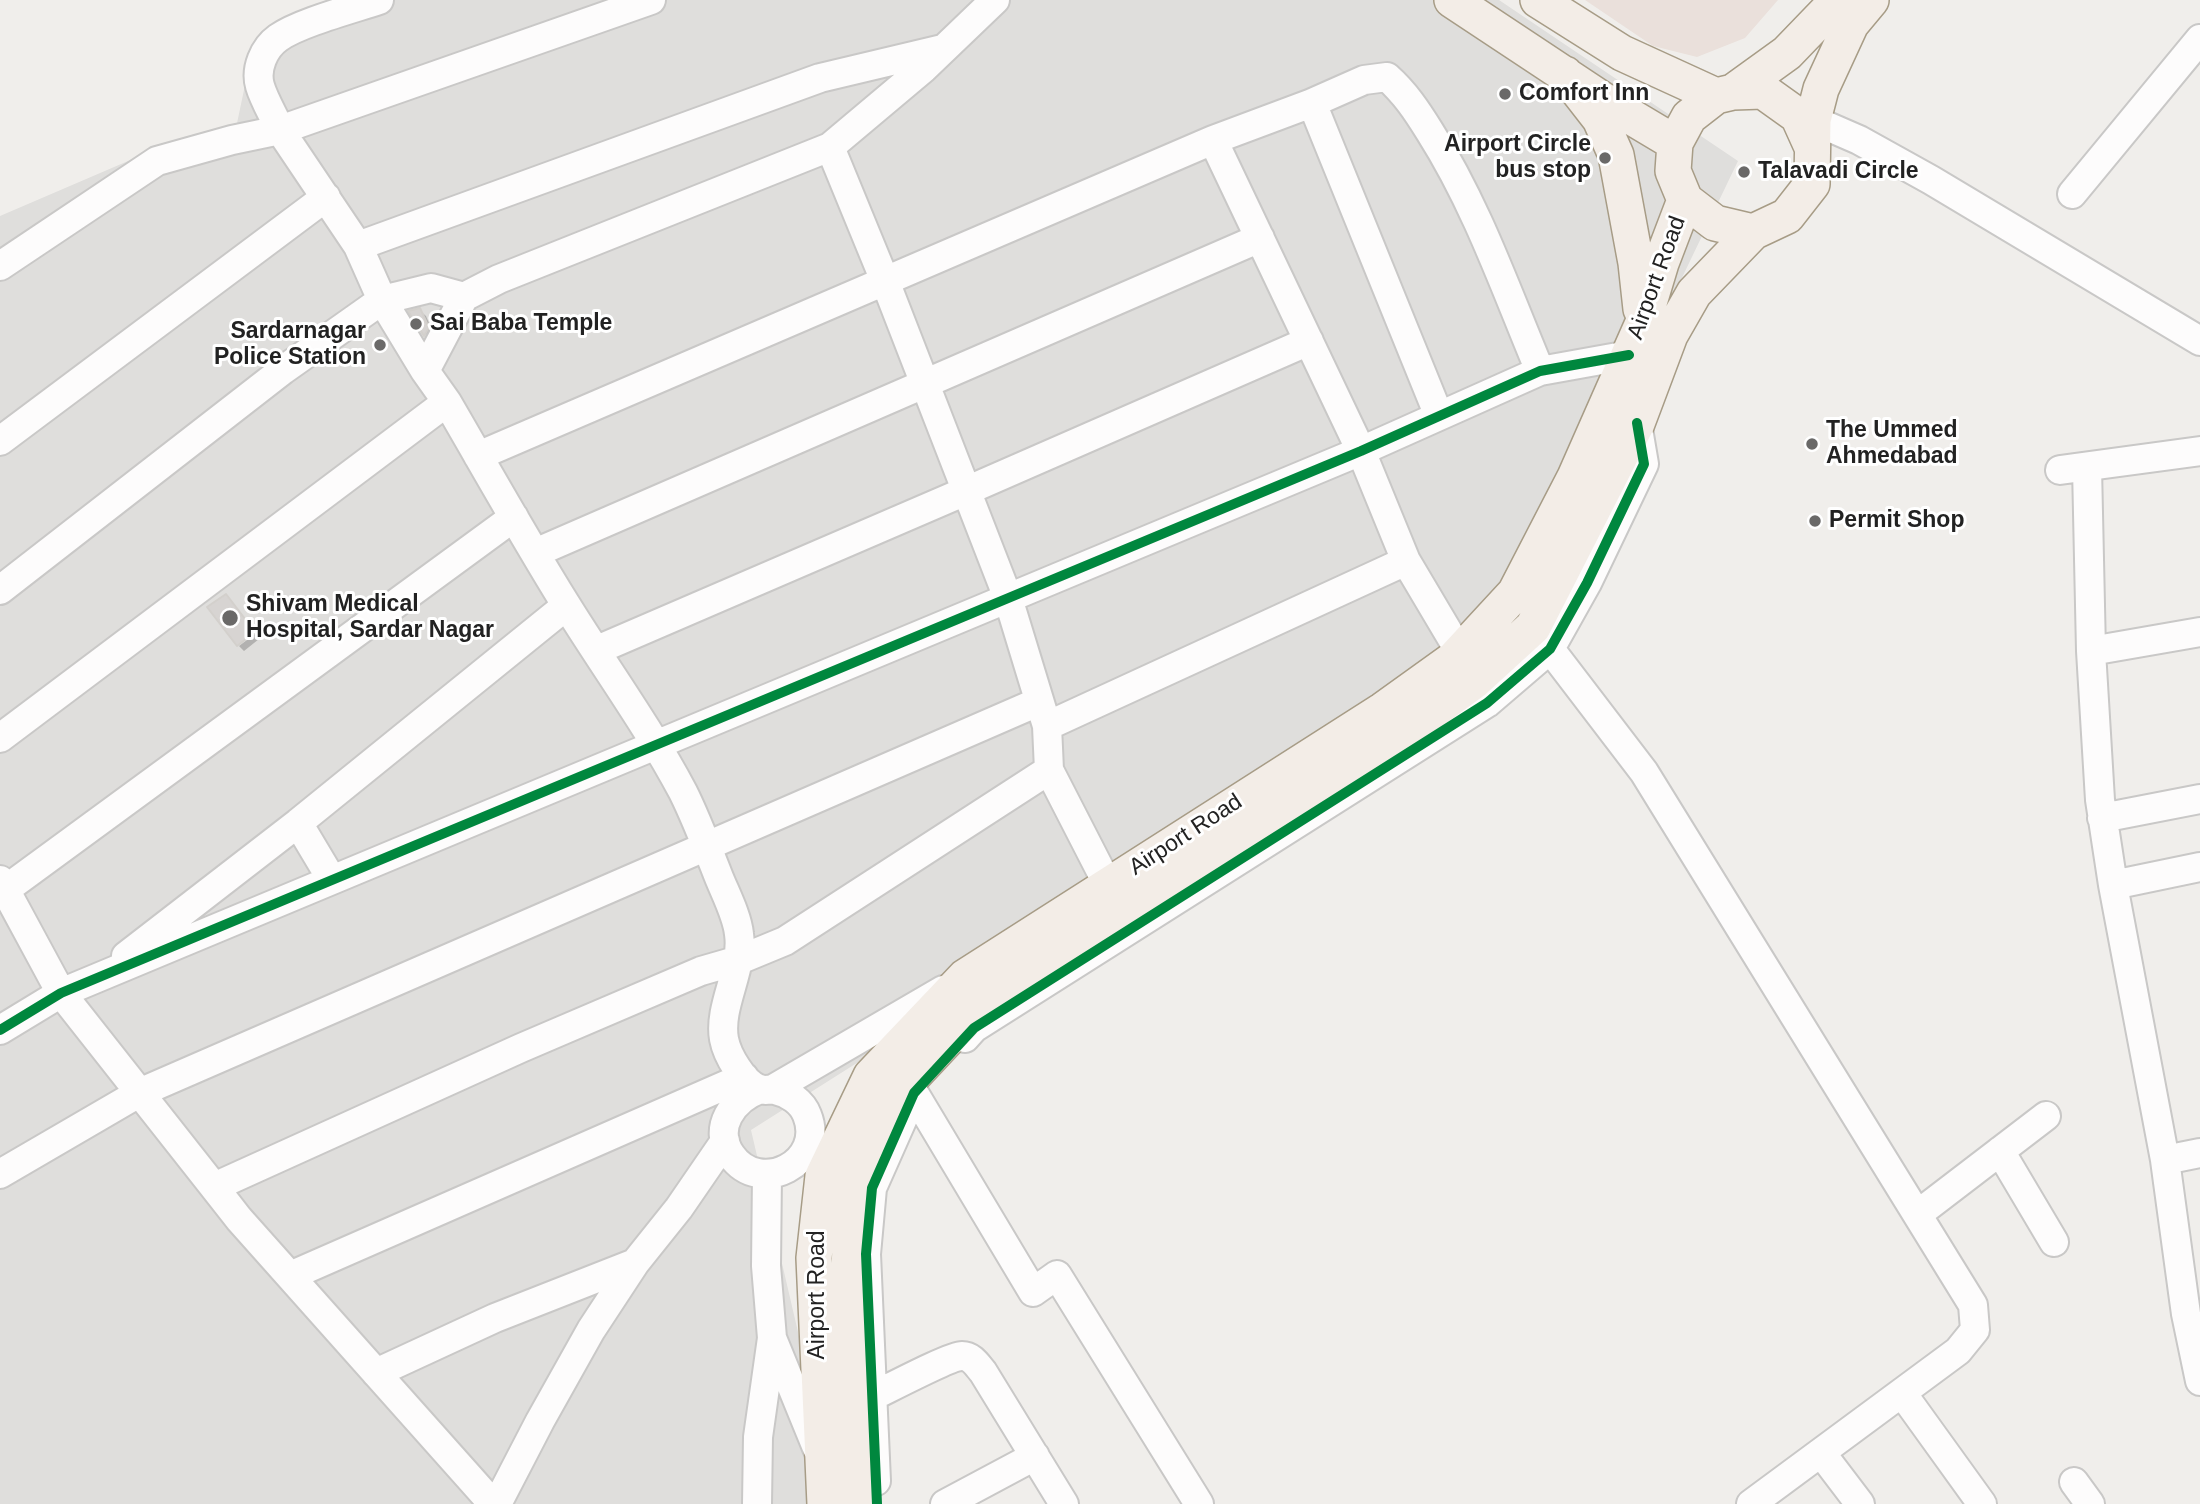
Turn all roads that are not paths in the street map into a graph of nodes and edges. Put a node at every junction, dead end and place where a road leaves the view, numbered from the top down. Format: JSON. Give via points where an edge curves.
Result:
{"nodes":[{"id":1,"x":379,"y":0,"type":"edge"},
{"id":2,"x":651,"y":0,"type":"edge"},
{"id":3,"x":995,"y":0,"type":"edge"},
{"id":4,"x":1452,"y":0,"type":"edge"},
{"id":5,"x":1538,"y":0,"type":"edge"},
{"id":6,"x":1838,"y":0,"type":"edge"},
{"id":7,"x":1871,"y":0,"type":"edge"},
{"id":8,"x":2200,"y":39,"type":"edge"},
{"id":9,"x":945,"y":48,"type":"junction"},
{"id":10,"x":1565,"y":74,"type":"junction"},
{"id":11,"x":1724,"y":94,"type":"junction"},
{"id":12,"x":1312,"y":103,"type":"junction"},
{"id":13,"x":280,"y":130,"type":"junction"},
{"id":14,"x":1812,"y":134,"type":"junction"},
{"id":15,"x":1213,"y":140,"type":"junction"},
{"id":16,"x":1675,"y":143,"type":"junction"},
{"id":17,"x":830,"y":146,"type":"junction"},
{"id":18,"x":2072,"y":194,"type":"dead end"},
{"id":19,"x":326,"y":197,"type":"junction"},
{"id":20,"x":1685,"y":200,"type":"junction"},
{"id":21,"x":1753,"y":232,"type":"junction"},
{"id":22,"x":1260,"y":238,"type":"junction"},
{"id":23,"x":358,"y":246,"type":"junction"},
{"id":24,"x":0,"y":266,"type":"edge"},
{"id":25,"x":885,"y":281,"type":"junction"},
{"id":26,"x":464,"y":297,"type":"junction"},
{"id":27,"x":383,"y":300,"type":"junction"},
{"id":28,"x":1643,"y":323,"type":"junction"},
{"id":29,"x":1309,"y":341,"type":"junction"},
{"id":30,"x":2200,"y":341,"type":"edge"},
{"id":31,"x":1629,"y":355,"type":"junction"},
{"id":32,"x":425,"y":371,"type":"junction"},
{"id":33,"x":1540,"y":371,"type":"junction"},
{"id":34,"x":925,"y":384,"type":"junction"},
{"id":35,"x":447,"y":402,"type":"junction"},
{"id":36,"x":1439,"y":416,"type":"junction"},
{"id":37,"x":1637,"y":424,"type":"junction"},
{"id":38,"x":0,"y":441,"type":"edge"},
{"id":39,"x":1361,"y":451,"type":"junction"},
{"id":40,"x":2200,"y":451,"type":"edge"},
{"id":41,"x":478,"y":456,"type":"junction"},
{"id":42,"x":966,"y":491,"type":"junction"},
{"id":43,"x":514,"y":517,"type":"junction"},
{"id":44,"x":535,"y":553,"type":"junction"},
{"id":45,"x":1406,"y":561,"type":"junction"},
{"id":46,"x":0,"y":590,"type":"edge"},
{"id":47,"x":1008,"y":598,"type":"junction"},
{"id":48,"x":566,"y":606,"type":"junction"},
{"id":49,"x":2200,"y":632,"type":"edge"},
{"id":50,"x":1550,"y":649,"type":"junction"},
{"id":51,"x":597,"y":650,"type":"junction"},
{"id":52,"x":2091,"y":651,"type":"junction"},
{"id":53,"x":1460,"y":652,"type":"junction"},
{"id":54,"x":1042,"y":714,"type":"junction"},
{"id":55,"x":0,"y":738,"type":"edge"},
{"id":56,"x":655,"y":744,"type":"junction"},
{"id":57,"x":1049,"y":770,"type":"junction"},
{"id":58,"x":2200,"y":799,"type":"edge"},
{"id":59,"x":2102,"y":818,"type":"junction"},
{"id":60,"x":298,"y":822,"type":"junction"},
{"id":61,"x":706,"y":845,"type":"junction"},
{"id":62,"x":2200,"y":867,"type":"edge"},
{"id":63,"x":332,"y":880,"type":"junction"},
{"id":64,"x":3,"y":885,"type":"edge"},
{"id":65,"x":1108,"y":885,"type":"junction"},
{"id":66,"x":2113,"y":886,"type":"junction"},
{"id":67,"x":739,"y":960,"type":"junction"},
{"id":68,"x":965,"y":977,"type":"junction"},
{"id":69,"x":96,"y":979,"type":"junction"},
{"id":70,"x":61,"y":993,"type":"junction"},
{"id":71,"x":0,"y":1030,"type":"edge"},
{"id":72,"x":759,"y":1085,"type":"junction"},
{"id":73,"x":139,"y":1093,"type":"junction"},
{"id":74,"x":914,"y":1093,"type":"junction"},
{"id":75,"x":2046,"y":1115,"type":"dead end"},
{"id":76,"x":725,"y":1141,"type":"junction"},
{"id":77,"x":823,"y":1142,"type":"junction"},
{"id":78,"x":2000,"y":1150,"type":"junction"},
{"id":79,"x":2200,"y":1153,"type":"edge"},
{"id":80,"x":2165,"y":1160,"type":"junction"},
{"id":81,"x":0,"y":1174,"type":"edge"},
{"id":82,"x":767,"y":1175,"type":"junction"},
{"id":83,"x":214,"y":1187,"type":"junction"},
{"id":84,"x":1918,"y":1214,"type":"junction"},
{"id":85,"x":2187,"y":1236,"type":"edge"},
{"id":86,"x":2054,"y":1242,"type":"dead end"},
{"id":87,"x":635,"y":1263,"type":"junction"},
{"id":88,"x":290,"y":1276,"type":"junction"},
{"id":89,"x":2193,"y":1312,"type":"edge"},
{"id":90,"x":772,"y":1338,"type":"junction"},
{"id":91,"x":376,"y":1373,"type":"junction"},
{"id":92,"x":2200,"y":1381,"type":"edge"},
{"id":93,"x":1902,"y":1393,"type":"junction"},
{"id":94,"x":871,"y":1397,"type":"junction"},
{"id":95,"x":1822,"y":1454,"type":"junction"},
{"id":96,"x":1035,"y":1456,"type":"junction"},
{"id":97,"x":821,"y":1457,"type":"junction"},
{"id":98,"x":826,"y":1501,"type":"edge"},
{"id":99,"x":495,"y":1504,"type":"edge"},
{"id":100,"x":757,"y":1504,"type":"edge"},
{"id":101,"x":860,"y":1504,"type":"edge"},
{"id":102,"x":877,"y":1504,"type":"edge"},
{"id":103,"x":945,"y":1504,"type":"edge"},
{"id":104,"x":1063,"y":1504,"type":"edge"},
{"id":105,"x":1199,"y":1504,"type":"edge"},
{"id":106,"x":1751,"y":1504,"type":"edge"},
{"id":107,"x":1860,"y":1504,"type":"edge"},
{"id":108,"x":1982,"y":1504,"type":"edge"}],
"edges":[{"from":1,"to":13,"type":"street","via":[[278,38],[266,51],[259,68],[260,85]]},
{"from":2,"to":13,"type":"street"},
{"from":3,"to":9,"type":"street"},
{"from":4,"to":10,"type":"main road"},
{"from":5,"to":11,"type":"main road","via":[[1622,53]]},
{"from":6,"to":11,"type":"main road","via":[[1787,53]]},
{"from":7,"to":14,"type":"main road","via":[[1852,24],[1821,89]]},
{"from":8,"to":18,"type":"street"},
{"from":9,"to":17,"type":"street"},
{"from":9,"to":23,"type":"street","via":[[820,78]]},
{"from":10,"to":16,"type":"main road"},
{"from":10,"to":28,"type":"main road","via":[[1600,119],[1616,155]]},
{"from":11,"to":14,"type":"main road","via":[[1763,91],[1798,116]]},
{"from":11,"to":16,"type":"main road","via":[[1689,117]]},
{"from":12,"to":15,"type":"street"},
{"from":12,"to":33,"type":"street","via":[[1364,80],[1387,77],[1405,93],[1470,207]]},
{"from":12,"to":36,"type":"street"},
{"from":13,"to":19,"type":"street"},
{"from":13,"to":24,"type":"street","via":[[157,162]]},
{"from":14,"to":21,"type":"main road","via":[[1812,184],[1787,216]]},
{"from":14,"to":30,"type":"street","via":[[1859,140]]},
{"from":15,"to":22,"type":"street"},
{"from":15,"to":25,"type":"street"},
{"from":16,"to":20,"type":"main road","via":[[1673,171]]},
{"from":17,"to":25,"type":"street"},
{"from":17,"to":26,"type":"street"},
{"from":19,"to":23,"type":"street"},
{"from":19,"to":38,"type":"street"},
{"from":20,"to":21,"type":"main road","via":[[1715,223]]},
{"from":20,"to":28,"type":"main road","name":"Airport Road"},
{"from":21,"to":37,"type":"main road","name":"Airport Road","via":[[1693,293],[1670,335]]},
{"from":22,"to":29,"type":"street"},
{"from":22,"to":34,"type":"street"},
{"from":23,"to":27,"type":"street"},
{"from":25,"to":34,"type":"street"},
{"from":25,"to":41,"type":"street"},
{"from":26,"to":27,"type":"street","via":[[431,288]]},
{"from":26,"to":32,"type":"street"},
{"from":27,"to":32,"type":"street"},
{"from":27,"to":46,"type":"street","via":[[283,370]]},
{"from":28,"to":31,"type":"main road","name":"Airport Road"},
{"from":29,"to":39,"type":"street"},
{"from":29,"to":42,"type":"street"},
{"from":31,"to":33,"type":"street"},
{"from":31,"to":53,"type":"main road","name":"Airport Road","via":[[1575,477],[1515,593]]},
{"from":32,"to":35,"type":"street"},
{"from":33,"to":36,"type":"street"},
{"from":34,"to":42,"type":"street"},
{"from":34,"to":44,"type":"street"},
{"from":35,"to":41,"type":"street"},
{"from":35,"to":55,"type":"street"},
{"from":36,"to":39,"type":"street"},
{"from":37,"to":50,"type":"street","via":[[1644,464]]},
{"from":37,"to":101,"type":"main road","name":"Airport Road","via":[[1532,627],[1483,672],[1400,735],[984,1000],[896,1094],[853,1184],[847,1310]]},
{"from":39,"to":45,"type":"street"},
{"from":39,"to":47,"type":"street"},
{"from":40,"to":52,"type":"street","via":[[2073,469]]},
{"from":41,"to":43,"type":"street"},
{"from":42,"to":47,"type":"street"},
{"from":42,"to":51,"type":"street"},
{"from":43,"to":44,"type":"street"},
{"from":43,"to":64,"type":"street"},
{"from":44,"to":48,"type":"street"},
{"from":45,"to":53,"type":"street"},
{"from":45,"to":54,"type":"street"},
{"from":47,"to":54,"type":"street"},
{"from":47,"to":56,"type":"street"},
{"from":48,"to":51,"type":"street"},
{"from":48,"to":60,"type":"street"},
{"from":49,"to":52,"type":"street"},
{"from":50,"to":74,"type":"street","via":[[1487,704],[974,1028]]},
{"from":50,"to":84,"type":"street","via":[[1644,772]]},
{"from":51,"to":56,"type":"street"},
{"from":52,"to":59,"type":"street"},
{"from":53,"to":65,"type":"main road","name":"Airport Road","via":[[1383,710]]},
{"from":54,"to":57,"type":"street"},
{"from":54,"to":61,"type":"street"},
{"from":56,"to":61,"type":"street"},
{"from":56,"to":63,"type":"street"},
{"from":57,"to":65,"type":"street"},
{"from":57,"to":67,"type":"street","via":[[785,941]]},
{"from":58,"to":59,"type":"street"},
{"from":59,"to":66,"type":"street"},
{"from":60,"to":63,"type":"street"},
{"from":60,"to":69,"type":"street"},
{"from":61,"to":67,"type":"street","via":[[740,934]]},
{"from":61,"to":73,"type":"street"},
{"from":62,"to":66,"type":"street"},
{"from":63,"to":69,"type":"street"},
{"from":64,"to":70,"type":"street"},
{"from":65,"to":68,"type":"main road","name":"Airport Road"},
{"from":66,"to":80,"type":"street"},
{"from":67,"to":72,"type":"street","via":[[723,1038],[733,1063]]},
{"from":67,"to":83,"type":"street","via":[[701,971],[533,1043]]},
{"from":68,"to":72,"type":"street"},
{"from":68,"to":77,"type":"main road","name":"Airport Road","via":[[871,1076]]},
{"from":69,"to":70,"type":"street"},
{"from":70,"to":71,"type":"street"},
{"from":70,"to":73,"type":"street"},
{"from":72,"to":76,"type":"street","via":[[728,1114]]},
{"from":72,"to":77,"type":"street","via":[[798,1101]]},
{"from":72,"to":88,"type":"street"},
{"from":73,"to":81,"type":"street"},
{"from":73,"to":83,"type":"street"},
{"from":74,"to":94,"type":"street","via":[[872,1188],[866,1254]]},
{"from":74,"to":105,"type":"street","via":[[1033,1292],[1057,1275]]},
{"from":75,"to":78,"type":"street"},
{"from":76,"to":82,"type":"street","via":[[740,1165]]},
{"from":76,"to":87,"type":"street"},
{"from":77,"to":82,"type":"street","via":[[795,1165]]},
{"from":77,"to":97,"type":"main road","name":"Airport Road","via":[[814,1258]]},
{"from":78,"to":84,"type":"street"},
{"from":78,"to":86,"type":"street"},
{"from":79,"to":80,"type":"street"},
{"from":80,"to":85,"type":"street"},
{"from":82,"to":90,"type":"street","via":[[766,1266]]},
{"from":83,"to":88,"type":"street"},
{"from":84,"to":93,"type":"street","via":[[1973,1305],[1975,1330],[1958,1351]]},
{"from":85,"to":89,"type":"street"},
{"from":87,"to":91,"type":"street","via":[[495,1318]]},
{"from":87,"to":99,"type":"street","via":[[590,1330]]},
{"from":88,"to":91,"type":"street"},
{"from":89,"to":92,"type":"street"},
{"from":90,"to":97,"type":"street"},
{"from":90,"to":100,"type":"street","via":[[758,1437]]},
{"from":91,"to":99,"type":"street"},
{"from":93,"to":95,"type":"street"},
{"from":93,"to":108,"type":"street"},
{"from":94,"to":96,"type":"street","via":[[947,1361],[961,1356],[972,1359]]},
{"from":94,"to":102,"type":"street"},
{"from":95,"to":106,"type":"street"},
{"from":95,"to":107,"type":"street"},
{"from":96,"to":103,"type":"street"},
{"from":96,"to":104,"type":"street"},
{"from":97,"to":98,"type":"main road","name":"Airport Road"}]}
